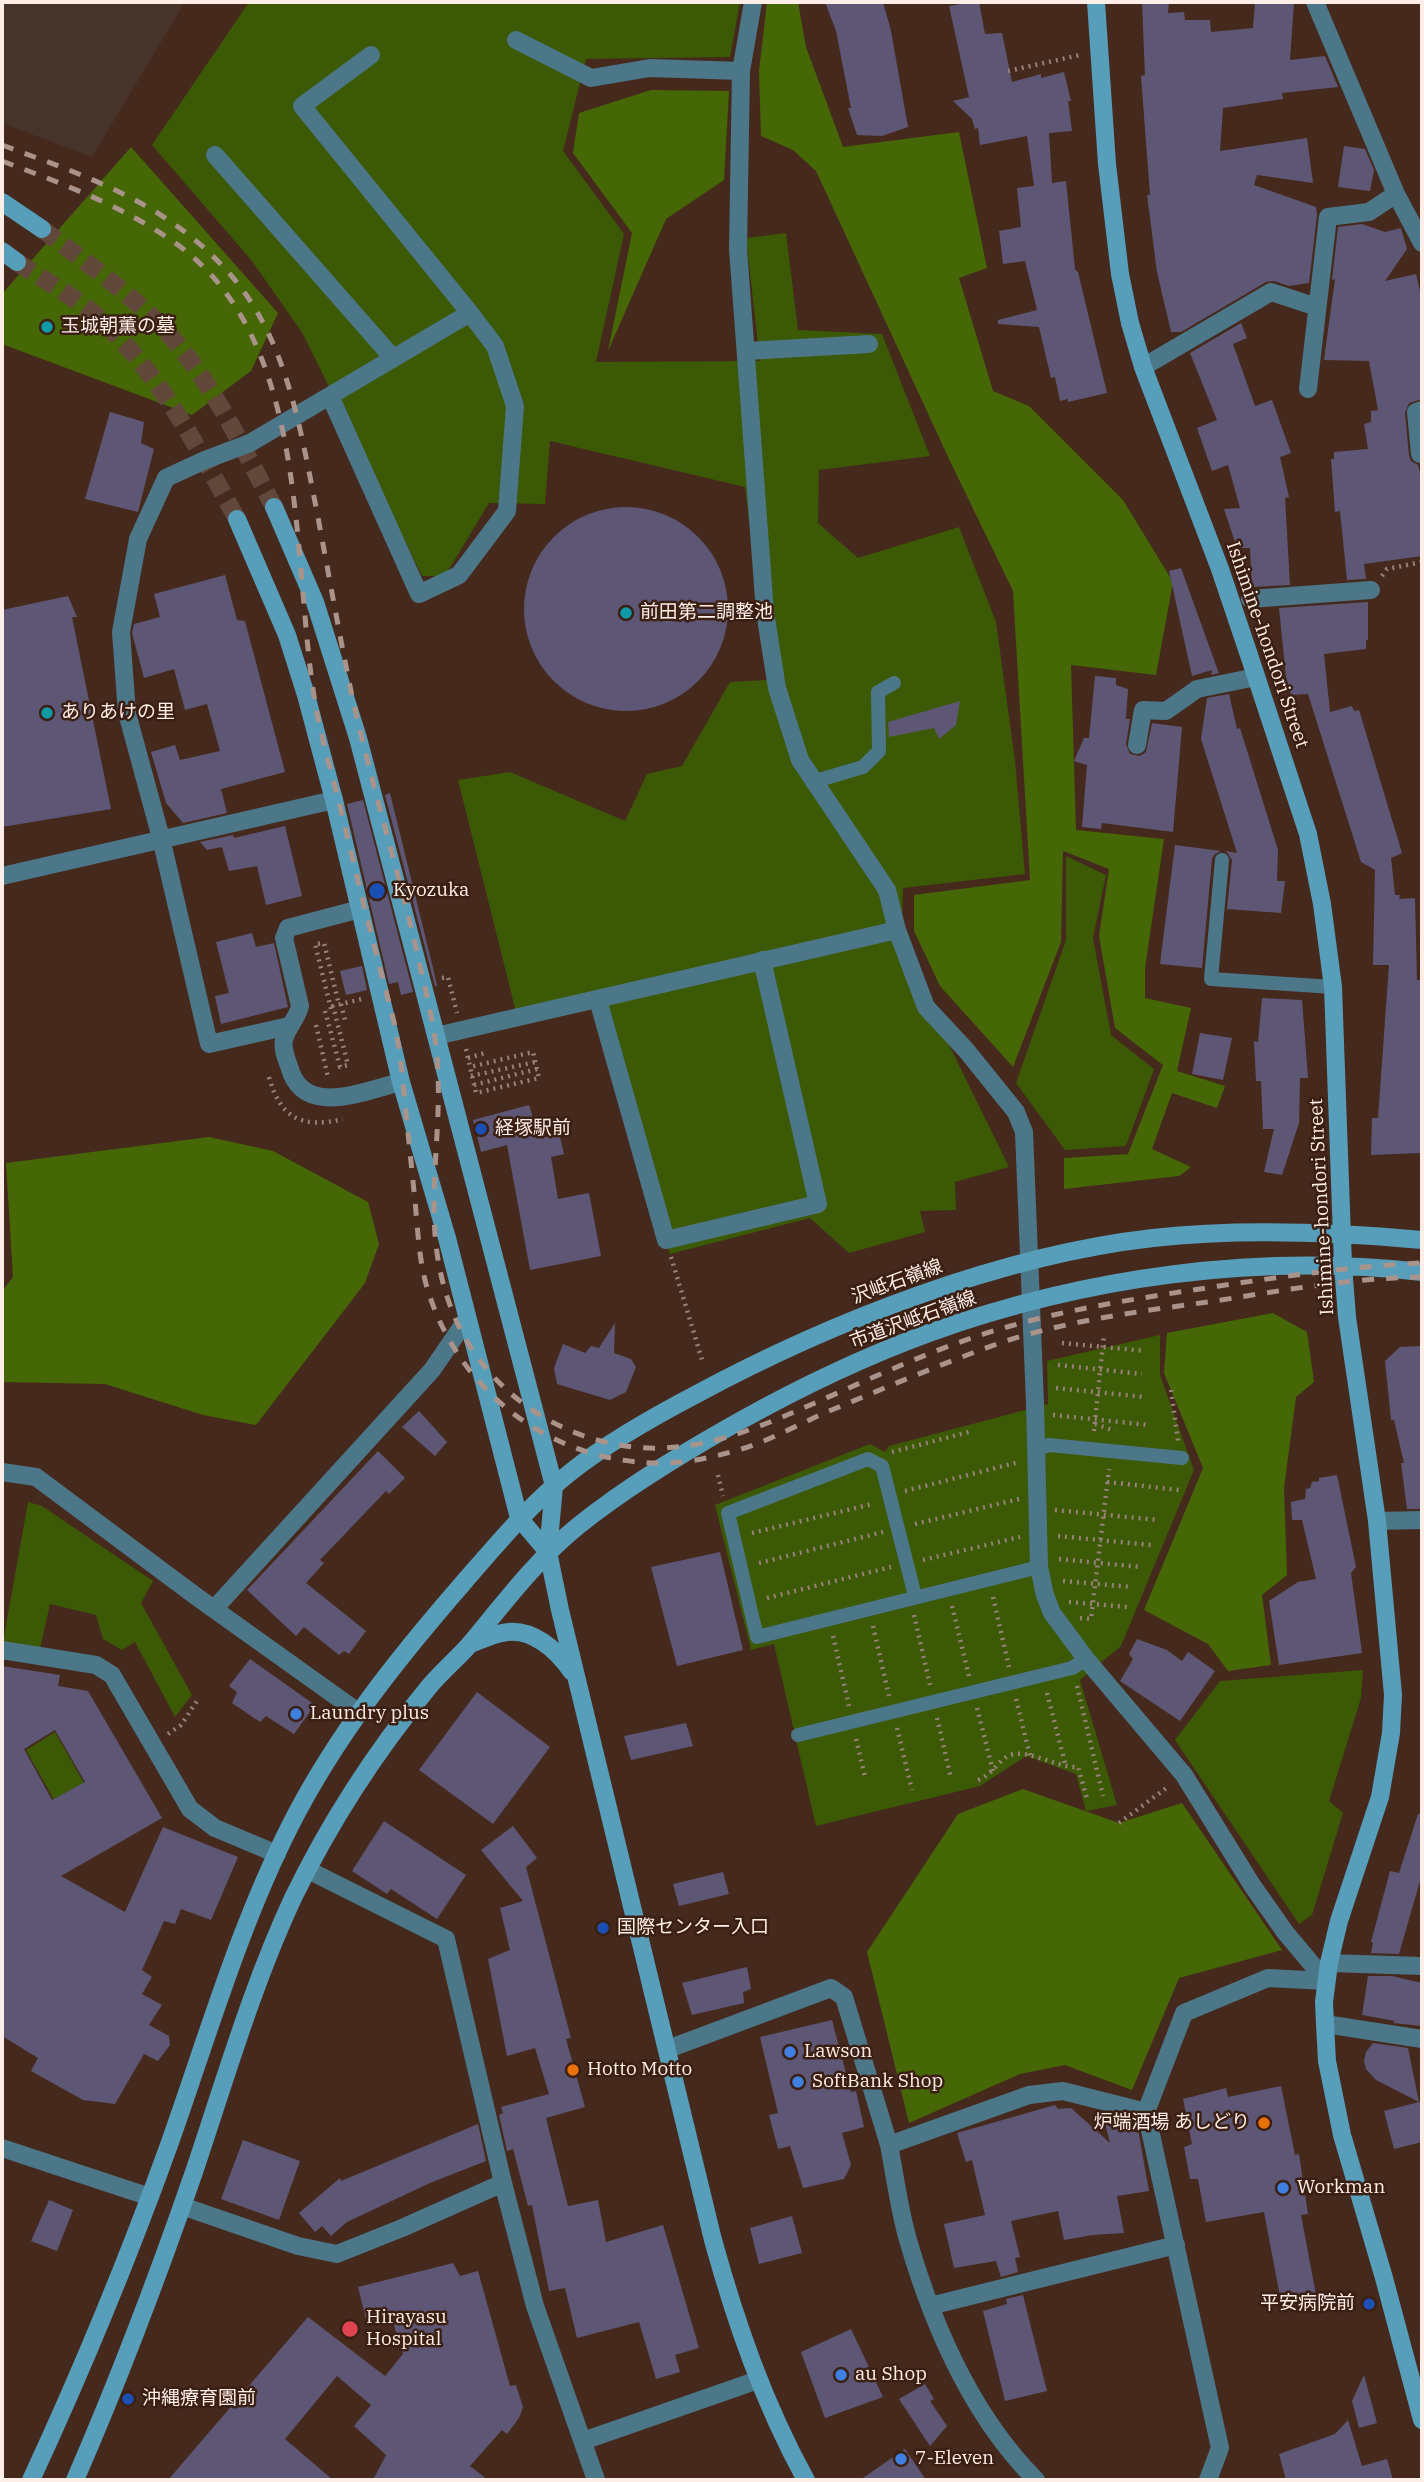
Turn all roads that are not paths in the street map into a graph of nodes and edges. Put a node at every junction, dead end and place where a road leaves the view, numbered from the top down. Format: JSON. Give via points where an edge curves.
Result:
{"nodes":[{"id":1,"x":753,"y":2,"type":"edge"},
{"id":2,"x":1096,"y":2,"type":"edge"},
{"id":3,"x":1315,"y":2,"type":"edge"},
{"id":4,"x":516,"y":40,"type":"dead end"},
{"id":5,"x":370,"y":55,"type":"dead end"},
{"id":6,"x":741,"y":71,"type":"junction"},
{"id":7,"x":215,"y":155,"type":"dead end"},
{"id":8,"x":1396,"y":194,"type":"junction"},
{"id":9,"x":2,"y":202,"type":"edge"},
{"id":10,"x":42,"y":229,"type":"tunnel mouth"},
{"id":11,"x":1422,"y":243,"type":"edge"},
{"id":12,"x":2,"y":251,"type":"edge"},
{"id":13,"x":17,"y":262,"type":"tunnel mouth"},
{"id":14,"x":1317,"y":307,"type":"junction"},
{"id":15,"x":470,"y":313,"type":"junction"},
{"id":16,"x":869,"y":344,"type":"dead end"},
{"id":17,"x":747,"y":351,"type":"junction"},
{"id":18,"x":393,"y":358,"type":"junction"},
{"id":19,"x":1143,"y":367,"type":"junction"},
{"id":20,"x":1308,"y":389,"type":"dead end"},
{"id":21,"x":330,"y":396,"type":"junction"},
{"id":22,"x":1422,"y":410,"type":"edge"},
{"id":23,"x":1420,"y":454,"type":"dead end"},
{"id":24,"x":274,"y":507,"type":"tunnel mouth"},
{"id":25,"x":237,"y":519,"type":"tunnel mouth"},
{"id":26,"x":1371,"y":590,"type":"road end"},
{"id":27,"x":1250,"y":599,"type":"dead end"},
{"id":28,"x":1256,"y":677,"type":"junction"},
{"id":29,"x":894,"y":683,"type":"dead end"},
{"id":30,"x":1138,"y":745,"type":"dead end"},
{"id":31,"x":812,"y":782,"type":"junction"},
{"id":32,"x":334,"y":800,"type":"junction"},
{"id":33,"x":161,"y":838,"type":"junction"},
{"id":34,"x":1222,"y":860,"type":"dead end"},
{"id":35,"x":2,"y":876,"type":"edge"},
{"id":36,"x":360,"y":909,"type":"junction"},
{"id":37,"x":897,"y":930,"type":"junction"},
{"id":38,"x":762,"y":960,"type":"junction"},
{"id":39,"x":1333,"y":987,"type":"junction"},
{"id":40,"x":598,"y":1000,"type":"junction"},
{"id":41,"x":289,"y":1026,"type":"junction"},
{"id":42,"x":436,"y":1037,"type":"junction"},
{"id":43,"x":401,"y":1082,"type":"junction"},
{"id":44,"x":1340,"y":1233,"type":"junction"},
{"id":45,"x":1422,"y":1240,"type":"edge"},
{"id":46,"x":1343,"y":1265,"type":"junction"},
{"id":47,"x":1422,"y":1272,"type":"edge"},
{"id":48,"x":467,"y":1319,"type":"junction"},
{"id":49,"x":1037,"y":1453,"type":"junction"},
{"id":50,"x":1182,"y":1458,"type":"road end"},
{"id":51,"x":2,"y":1472,"type":"edge"},
{"id":52,"x":554,"y":1486,"type":"junction"},
{"id":53,"x":519,"y":1518,"type":"junction"},
{"id":54,"x":1422,"y":1520,"type":"edge"},
{"id":55,"x":1377,"y":1521,"type":"junction"},
{"id":56,"x":548,"y":1552,"type":"junction"},
{"id":57,"x":1046,"y":1563,"type":"junction"},
{"id":58,"x":915,"y":1596,"type":"junction"},
{"id":59,"x":214,"y":1609,"type":"junction"},
{"id":60,"x":469,"y":1645,"type":"junction"},
{"id":61,"x":2,"y":1650,"type":"edge"},
{"id":62,"x":1079,"y":1663,"type":"junction"},
{"id":63,"x":575,"y":1678,"type":"junction"},
{"id":64,"x":358,"y":1712,"type":"junction"},
{"id":65,"x":798,"y":1735,"type":"dead end"},
{"id":66,"x":277,"y":1854,"type":"junction"},
{"id":67,"x":308,"y":1870,"type":"junction"},
{"id":68,"x":1422,"y":1966,"type":"edge"},
{"id":69,"x":1327,"y":1972,"type":"junction"},
{"id":70,"x":1325,"y":2024,"type":"junction"},
{"id":71,"x":1422,"y":2039,"type":"edge"},
{"id":72,"x":668,"y":2049,"type":"junction"},
{"id":73,"x":1146,"y":2112,"type":"junction"},
{"id":74,"x":889,"y":2145,"type":"junction"},
{"id":75,"x":2,"y":2148,"type":"edge"},
{"id":76,"x":503,"y":2183,"type":"junction"},
{"id":77,"x":150,"y":2197,"type":"junction"},
{"id":78,"x":182,"y":2206,"type":"junction"},
{"id":79,"x":1176,"y":2245,"type":"junction"},
{"id":80,"x":930,"y":2306,"type":"junction"},
{"id":81,"x":758,"y":2380,"type":"junction"},
{"id":82,"x":1422,"y":2420,"type":"edge"},
{"id":83,"x":583,"y":2441,"type":"junction"},
{"id":84,"x":32,"y":2480,"type":"edge"},
{"id":85,"x":75,"y":2480,"type":"edge"},
{"id":86,"x":596,"y":2480,"type":"edge"},
{"id":87,"x":806,"y":2480,"type":"edge"},
{"id":88,"x":1036,"y":2480,"type":"edge"},
{"id":89,"x":1208,"y":2480,"type":"edge"}],
"edges":[{"from":1,"to":6,"type":"street"},
{"from":2,"to":19,"type":"street","name":"Ishimine-hondori Street","via":[[1113,220],[1125,299]]},
{"from":3,"to":8,"type":"street"},
{"from":4,"to":6,"type":"street","via":[[591,78],[650,68]]},
{"from":5,"to":15,"type":"street","via":[[302,106]]},
{"from":6,"to":17,"type":"street","via":[[738,249]]},
{"from":7,"to":18,"type":"street"},
{"from":8,"to":11,"type":"street"},
{"from":8,"to":14,"type":"street","via":[[1369,212],[1328,217]]},
{"from":9,"to":10,"type":"street"},
{"from":12,"to":13,"type":"street"},
{"from":14,"to":19,"type":"street","via":[[1271,292]]},
{"from":14,"to":20,"type":"street"},
{"from":15,"to":18,"type":"street"},
{"from":15,"to":21,"type":"street","via":[[495,346],[515,406],[507,511],[459,575],[419,594]]},
{"from":16,"to":17,"type":"street"},
{"from":17,"to":31,"type":"street","via":[[765,612],[786,721]]},
{"from":18,"to":21,"type":"street"},
{"from":19,"to":28,"type":"street","name":"Ishimine-hondori Street"},
{"from":21,"to":33,"type":"street","via":[[250,443],[166,478],[138,539],[121,632],[127,713]]},
{"from":22,"to":23,"type":"street","via":[[1416,412]]},
{"from":24,"to":42,"type":"street","via":[[337,667]]},
{"from":25,"to":32,"type":"street","via":[[287,635]]},
{"from":26,"to":27,"type":"street"},
{"from":28,"to":30,"type":"street","via":[[1197,689],[1166,711],[1143,710]]},
{"from":28,"to":39,"type":"street","name":"Ishimine-hondori Street","via":[[1308,834]]},
{"from":29,"to":31,"type":"lane","via":[[878,692],[879,751],[863,767]]},
{"from":31,"to":37,"type":"street","via":[[887,890]]},
{"from":32,"to":33,"type":"street"},
{"from":32,"to":36,"type":"street"},
{"from":33,"to":35,"type":"street"},
{"from":33,"to":41,"type":"street","via":[[209,1044]]},
{"from":34,"to":39,"type":"lane","via":[[1211,979]]},
{"from":36,"to":41,"type":"street","via":[[288,928],[284,938],[300,1006]]},
{"from":36,"to":43,"type":"street"},
{"from":37,"to":38,"type":"street"},
{"from":37,"to":49,"type":"street","via":[[926,1007],[1016,1112],[1024,1132]]},
{"from":38,"to":40,"type":"street"},
{"from":38,"to":40,"type":"street","via":[[818,1204],[666,1240]]},
{"from":39,"to":44,"type":"street","name":"Ishimine-hondori Street"},
{"from":40,"to":42,"type":"street"},
{"from":41,"to":43,"type":"street","via":[[283,1046],[292,1079],[304,1093],[328,1100]]},
{"from":42,"to":52,"type":"street"},
{"from":43,"to":48,"type":"street"},
{"from":44,"to":45,"type":"street","name":"沢岻石嶺線"},
{"from":44,"to":46,"type":"street","name":"Ishimine-hondori Street"},
{"from":44,"to":52,"type":"street","name":"沢岻石嶺線","via":[[1204,1234],[1119,1242],[927,1293],[818,1336],[713,1385],[598,1451]]},
{"from":46,"to":47,"type":"street","name":"市道沢岻石嶺線"},
{"from":46,"to":55,"type":"street","name":"Ishimine-hondori Street"},
{"from":46,"to":56,"type":"street","name":"市道沢岻石嶺線","via":[[1215,1270],[1147,1279],[1045,1299],[930,1333],[842,1369],[708,1439],[613,1499]]},
{"from":48,"to":53,"type":"street"},
{"from":48,"to":59,"type":"street","via":[[432,1370]]},
{"from":49,"to":50,"type":"lane","via":[[1049,1445]]},
{"from":49,"to":57,"type":"street"},
{"from":51,"to":59,"type":"street","via":[[36,1477]]},
{"from":52,"to":53,"type":"street","name":"沢岻石嶺線"},
{"from":52,"to":56,"type":"street"},
{"from":53,"to":56,"type":"street"},
{"from":53,"to":64,"type":"street","name":"沢岻石嶺線"},
{"from":54,"to":55,"type":"street"},
{"from":55,"to":69,"type":"street","name":"Ishimine-hondori Street","via":[[1391,1660],[1391,1733],[1380,1797]]},
{"from":56,"to":60,"type":"street","name":"市道沢岻石嶺線"},
{"from":56,"to":63,"type":"street"},
{"from":57,"to":58,"type":"lane"},
{"from":57,"to":62,"type":"street","via":[[1045,1595]]},
{"from":58,"to":58,"type":"lane","via":[[882,1466],[868,1460],[728,1513],[757,1637]]},
{"from":59,"to":64,"type":"street"},
{"from":60,"to":63,"type":"street","via":[[503,1632],[524,1633],[552,1649]]},
{"from":60,"to":67,"type":"street","name":"市道沢岻石嶺線","via":[[393,1733]]},
{"from":61,"to":66,"type":"street","via":[[96,1665],[112,1675],[190,1809],[215,1828]]},
{"from":62,"to":65,"type":"lane"},
{"from":62,"to":69,"type":"street","via":[[1184,1775],[1284,1932]]},
{"from":63,"to":72,"type":"street"},
{"from":64,"to":66,"type":"street","name":"沢岻石嶺線","via":[[318,1775]]},
{"from":66,"to":77,"type":"street","name":"沢岻石嶺線","via":[[236,1953]]},
{"from":67,"to":76,"type":"street","via":[[446,1939]]},
{"from":67,"to":78,"type":"street","name":"市道沢岻石嶺線","via":[[255,1994]]},
{"from":68,"to":69,"type":"street"},
{"from":69,"to":70,"type":"street","name":"Ishimine-hondori Street"},
{"from":69,"to":73,"type":"street","via":[[1268,1978],[1184,2013]]},
{"from":70,"to":71,"type":"street"},
{"from":70,"to":82,"type":"street","name":"Ishimine-hondori Street","via":[[1327,2061],[1342,2135]]},
{"from":72,"to":74,"type":"street","via":[[831,1988],[844,1997]]},
{"from":72,"to":81,"type":"street","via":[[726,2288]]},
{"from":73,"to":74,"type":"street","via":[[1063,2091],[1029,2095]]},
{"from":73,"to":79,"type":"street"},
{"from":74,"to":80,"type":"street","via":[[908,2238]]},
{"from":75,"to":77,"type":"street"},
{"from":76,"to":78,"type":"street","via":[[337,2254],[299,2246]]},
{"from":76,"to":83,"type":"street","via":[[535,2306]]},
{"from":77,"to":84,"type":"street","name":"沢岻石嶺線"},
{"from":78,"to":85,"type":"street","name":"市道沢岻石嶺線"},
{"from":79,"to":80,"type":"street"},
{"from":79,"to":89,"type":"street","via":[[1220,2448]]},
{"from":80,"to":88,"type":"street","via":[[947,2351],[982,2410]]},
{"from":81,"to":83,"type":"street"},
{"from":81,"to":87,"type":"street"},
{"from":83,"to":86,"type":"street"}]}
